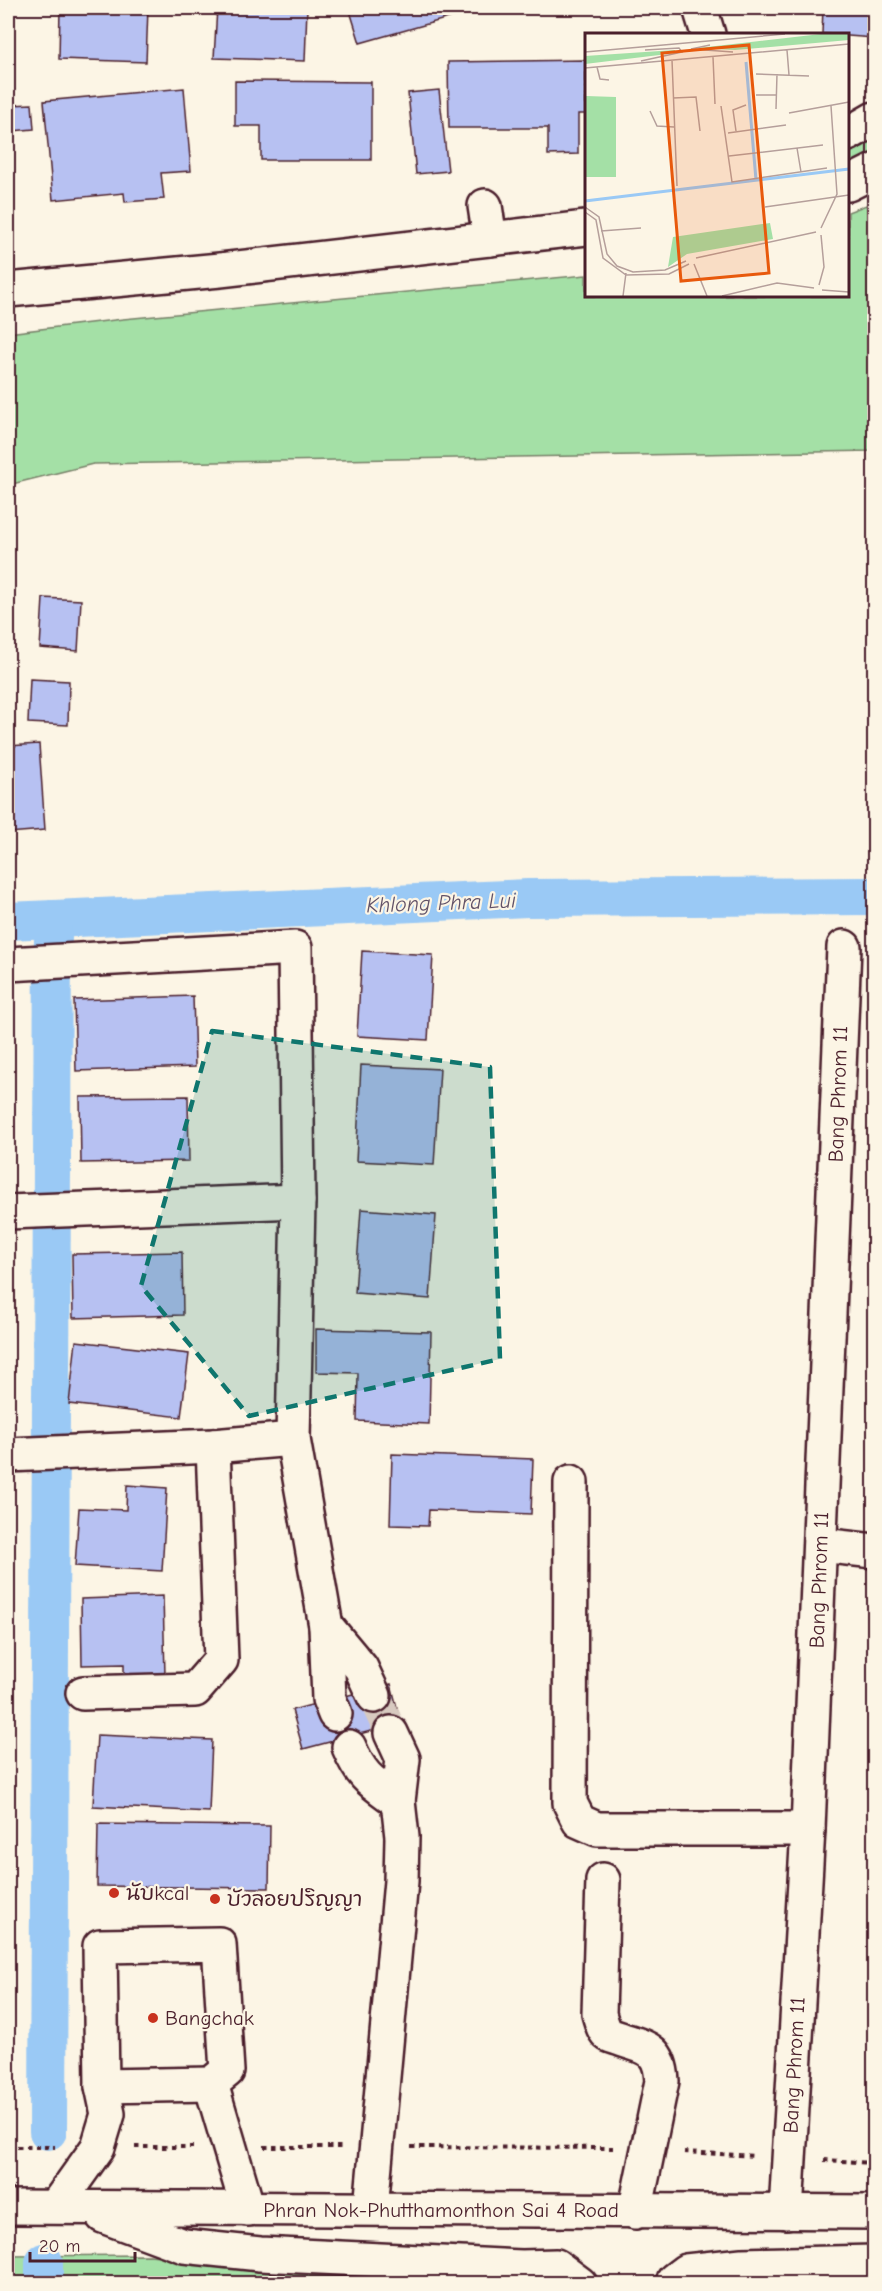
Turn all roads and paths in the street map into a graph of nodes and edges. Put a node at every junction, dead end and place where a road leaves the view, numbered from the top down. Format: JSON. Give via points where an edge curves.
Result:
{"nodes":[{"id":1,"x":700,"y":8,"type":"edge"},
{"id":2,"x":708,"y":33,"type":"edge"},
{"id":3,"x":874,"y":119,"type":"edge"},
{"id":4,"x":849,"y":133,"type":"edge"},
{"id":5,"x":874,"y":171,"type":"edge"},
{"id":6,"x":849,"y":184,"type":"edge"},
{"id":7,"x":485,"y":206,"type":"dead end"},
{"id":8,"x":585,"y":228,"type":"edge"},
{"id":9,"x":490,"y":239,"type":"junction"},
{"id":10,"x":8,"y":290,"type":"edge"},
{"id":11,"x":844,"y":947,"type":"dead end"},
{"id":12,"x":20,"y":963,"type":"edge"},
{"id":13,"x":298,"y":1202,"type":"junction"},
{"id":14,"x":8,"y":1212,"type":"edge"},
{"id":15,"x":293,"y":1439,"type":"junction"},
{"id":16,"x":213,"y":1446,"type":"junction"},
{"id":17,"x":8,"y":1455,"type":"edge"},
{"id":18,"x":571,"y":1482,"type":"dead end"},
{"id":19,"x":821,"y":1545,"type":"junction"},
{"id":20,"x":874,"y":1551,"type":"edge"},
{"id":21,"x":326,"y":1626,"type":"junction"},
{"id":22,"x":83,"y":1693,"type":"dead end"},
{"id":23,"x":374,"y":1696,"type":"tunnel mouth"},
{"id":24,"x":335,"y":1713,"type":"dead end"},
{"id":25,"x":391,"y":1733,"type":"tunnel mouth"},
{"id":26,"x":349,"y":1747,"type":"dead end"},
{"id":27,"x":398,"y":1801,"type":"junction"},
{"id":28,"x":808,"y":1829,"type":"junction"},
{"id":29,"x":603,"y":1880,"type":"dead end"},
{"id":30,"x":212,"y":2084,"type":"junction"},
{"id":31,"x":102,"y":2086,"type":"junction"},
{"id":32,"x":8,"y":2147,"type":"edge"},
{"id":33,"x":98,"y":2147,"type":"junction"},
{"id":34,"x":230,"y":2147,"type":"junction"},
{"id":35,"x":376,"y":2147,"type":"junction"},
{"id":36,"x":648,"y":2150,"type":"junction"},
{"id":37,"x":789,"y":2158,"type":"junction"},
{"id":38,"x":874,"y":2163,"type":"edge"},
{"id":39,"x":8,"y":2207,"type":"edge"},
{"id":40,"x":69,"y":2207,"type":"junction"},
{"id":41,"x":371,"y":2208,"type":"junction"},
{"id":42,"x":248,"y":2209,"type":"junction"},
{"id":43,"x":634,"y":2211,"type":"junction"},
{"id":44,"x":786,"y":2212,"type":"junction"},
{"id":45,"x":874,"y":2212,"type":"edge"},
{"id":46,"x":874,"y":2262,"type":"edge"},
{"id":47,"x":580,"y":2283,"type":"edge"},
{"id":48,"x":674,"y":2283,"type":"edge"}],
"edges":[{"from":1,"to":2,"type":"street"},
{"from":3,"to":4,"type":"street"},
{"from":5,"to":6,"type":"street"},
{"from":7,"to":9,"type":"street"},
{"from":8,"to":9,"type":"street"},
{"from":9,"to":10,"type":"street"},
{"from":11,"to":19,"type":"street","name":"Bang Phrom 11"},
{"from":12,"to":13,"type":"street","via":[[295,948]]},
{"from":13,"to":14,"type":"street"},
{"from":13,"to":15,"type":"street"},
{"from":15,"to":16,"type":"street"},
{"from":15,"to":21,"type":"street"},
{"from":16,"to":17,"type":"street"},
{"from":16,"to":22,"type":"street","via":[[221,1660],[195,1690]]},
{"from":18,"to":28,"type":"street","via":[[570,1803],[579,1821],[597,1828]]},
{"from":19,"to":20,"type":"street"},
{"from":19,"to":28,"type":"street","name":"Bang Phrom 11"},
{"from":21,"to":23,"type":"street","via":[[361,1668]]},
{"from":21,"to":24,"type":"street","via":[[329,1699]]},
{"from":25,"to":27,"type":"street","via":[[403,1759]]},
{"from":26,"to":27,"type":"street","via":[[364,1775]]},
{"from":27,"to":35,"type":"street","via":[[401,1881]]},
{"from":28,"to":37,"type":"street","name":"Bang Phrom 11"},
{"from":29,"to":36,"type":"street","via":[[598,2014],[609,2035],[646,2047],[661,2065],[662,2081]]},
{"from":30,"to":31,"type":"street"},
{"from":30,"to":31,"type":"street","via":[[227,2072],[219,1944],[100,1946]]},
{"from":30,"to":34,"type":"street"},
{"from":31,"to":33,"type":"street","via":[[108,2114]]},
{"from":32,"to":33,"type":"path"},
{"from":33,"to":34,"type":"path"},
{"from":33,"to":40,"type":"street"},
{"from":34,"to":35,"type":"path"},
{"from":34,"to":42,"type":"street"},
{"from":35,"to":36,"type":"path"},
{"from":35,"to":41,"type":"street"},
{"from":36,"to":37,"type":"path"},
{"from":36,"to":43,"type":"street"},
{"from":37,"to":38,"type":"path"},
{"from":37,"to":44,"type":"street","name":"Bang Phrom 11"},
{"from":39,"to":40,"type":"street","name":"Phran Nok-Phutthamonthon Sai 4 Road"},
{"from":40,"to":42,"type":"street","name":"Phran Nok-Phutthamonthon Sai 4 Road"},
{"from":40,"to":47,"type":"street","via":[[184,2246],[271,2255],[556,2266]]},
{"from":41,"to":42,"type":"street","name":"Phran Nok-Phutthamonthon Sai 4 Road"},
{"from":41,"to":43,"type":"street","name":"Phran Nok-Phutthamonthon Sai 4 Road"},
{"from":43,"to":44,"type":"street","name":"Phran Nok-Phutthamonthon Sai 4 Road"},
{"from":44,"to":45,"type":"street","name":"Phran Nok-Phutthamonthon Sai 4 Road"},
{"from":46,"to":48,"type":"street","via":[[742,2265],[686,2271]]}]}
